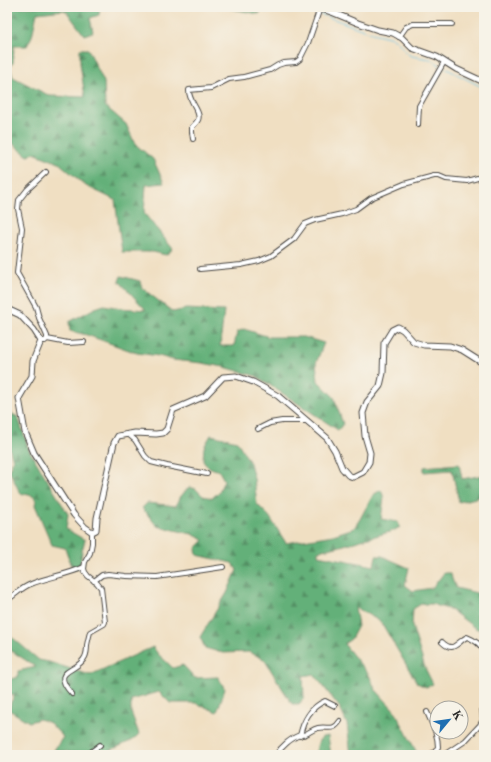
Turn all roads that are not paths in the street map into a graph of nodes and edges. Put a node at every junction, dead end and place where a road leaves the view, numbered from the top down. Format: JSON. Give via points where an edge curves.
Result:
{"nodes":[{"id":1,"x":268,"y":7,"type":"edge"},
{"id":2,"x":311,"y":7,"type":"edge"},
{"id":3,"x":320,"y":8,"type":"junction"},
{"id":4,"x":452,"y":24,"type":"dead end"},
{"id":5,"x":399,"y":37,"type":"junction"},
{"id":6,"x":444,"y":62,"type":"junction"},
{"id":7,"x":484,"y":82,"type":"edge"},
{"id":8,"x":418,"y":125,"type":"dead end"},
{"id":9,"x":193,"y":139,"type":"dead end"},
{"id":10,"x":46,"y":172,"type":"dead end"},
{"id":11,"x":484,"y":175,"type":"edge"},
{"id":12,"x":200,"y":269,"type":"dead end"},
{"id":13,"x":7,"y":308,"type":"edge"},
{"id":14,"x":47,"y":339,"type":"junction"},
{"id":15,"x":41,"y":341,"type":"junction"},
{"id":16,"x":84,"y":342,"type":"dead end"},
{"id":17,"x":484,"y":362,"type":"edge"},
{"id":18,"x":307,"y":421,"type":"junction"},
{"id":19,"x":258,"y":429,"type":"dead end"},
{"id":20,"x":128,"y":434,"type":"junction"},
{"id":21,"x":207,"y":474,"type":"dead end"},
{"id":22,"x":92,"y":532,"type":"junction"},
{"id":23,"x":84,"y":567,"type":"junction"},
{"id":24,"x":223,"y":567,"type":"dead end"},
{"id":25,"x":94,"y":581,"type":"junction"},
{"id":26,"x":10,"y":598,"type":"dead end"},
{"id":27,"x":442,"y":642,"type":"dead end"},
{"id":28,"x":484,"y":652,"type":"edge"},
{"id":29,"x":72,"y":694,"type":"dead end"},
{"id":30,"x":484,"y":698,"type":"edge"},
{"id":31,"x":335,"y":706,"type":"dead end"},
{"id":32,"x":427,"y":712,"type":"dead end"},
{"id":33,"x":340,"y":721,"type":"dead end"},
{"id":34,"x":300,"y":736,"type":"junction"},
{"id":35,"x":100,"y":745,"type":"dead end"},
{"id":36,"x":52,"y":755,"type":"edge"},
{"id":37,"x":64,"y":755,"type":"edge"},
{"id":38,"x":87,"y":755,"type":"edge"},
{"id":39,"x":276,"y":755,"type":"edge"},
{"id":40,"x":429,"y":755,"type":"edge"},
{"id":41,"x":444,"y":755,"type":"edge"}],
"edges":[{"from":1,"to":2,"type":"street"},
{"from":2,"to":3,"type":"street"},
{"from":3,"to":5,"type":"street"},
{"from":3,"to":9,"type":"street","via":[[308,43],[296,62],[284,63],[249,76],[229,79],[211,88],[189,90],[189,97],[199,115],[198,121],[192,127]]},
{"from":4,"to":5,"type":"street","via":[[413,24],[406,27]]},
{"from":5,"to":6,"type":"street","via":[[412,48]]},
{"from":6,"to":7,"type":"street"},
{"from":6,"to":8,"type":"street","via":[[419,106]]},
{"from":10,"to":14,"type":"street","via":[[19,200],[22,228],[17,273],[36,306]]},
{"from":11,"to":12,"type":"street","via":[[467,181],[434,176],[404,184],[371,198],[356,209],[306,224],[294,239],[271,256],[241,265]]},
{"from":13,"to":15,"type":"street","via":[[20,315]]},
{"from":14,"to":15,"type":"street"},
{"from":14,"to":16,"type":"street","via":[[68,343]]},
{"from":15,"to":22,"type":"street","via":[[33,361],[32,376],[19,398],[25,432],[34,453],[74,515]]},
{"from":17,"to":18,"type":"street","via":[[450,346],[424,346],[414,342],[398,327],[392,330],[384,343],[380,386],[367,402],[363,413],[370,453],[369,462],[363,472],[353,477],[342,468],[327,438]]},
{"from":18,"to":19,"type":"street","via":[[282,421]]},
{"from":18,"to":20,"type":"street","via":[[278,396],[236,376],[223,377],[205,396],[173,410],[167,429],[163,433]]},
{"from":20,"to":21,"type":"street","via":[[151,462]]},
{"from":20,"to":22,"type":"street","via":[[118,436],[114,443],[96,530]]},
{"from":22,"to":23,"type":"street","via":[[90,553]]},
{"from":23,"to":25,"type":"street","via":[[85,572]]},
{"from":23,"to":26,"type":"street","via":[[29,585]]},
{"from":24,"to":25,"type":"street","via":[[157,577],[108,574]]},
{"from":25,"to":29,"type":"street","via":[[101,588],[105,622],[90,632],[86,656],[64,677],[63,681]]},
{"from":27,"to":28,"type":"street","via":[[453,647],[467,637],[478,643]]},
{"from":30,"to":41,"type":"street","via":[[483,720],[480,726],[466,741]]},
{"from":31,"to":34,"type":"street","via":[[326,701],[313,709],[302,725]]},
{"from":32,"to":40,"type":"street","via":[[438,740],[435,752]]},
{"from":33,"to":34,"type":"street","via":[[332,728],[315,728]]},
{"from":34,"to":39,"type":"street","via":[[286,743]]},
{"from":35,"to":38,"type":"street"},
{"from":36,"to":37,"type":"street"}]}
